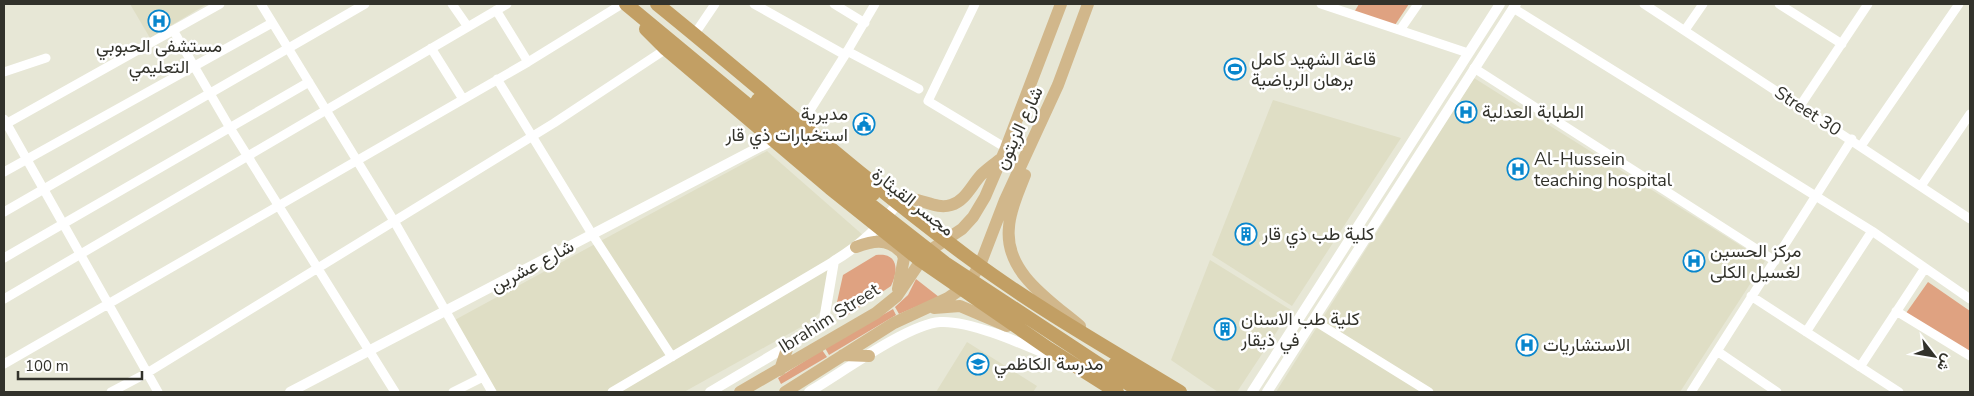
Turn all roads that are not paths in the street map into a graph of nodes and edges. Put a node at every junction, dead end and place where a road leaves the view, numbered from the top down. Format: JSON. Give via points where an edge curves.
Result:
{"nodes":[{"id":1,"x":220,"y":4,"type":"edge"},
{"id":2,"x":261,"y":4,"type":"edge"},
{"id":3,"x":365,"y":4,"type":"edge"},
{"id":4,"x":452,"y":4,"type":"edge"},
{"id":5,"x":507,"y":4,"type":"edge"},
{"id":6,"x":625,"y":4,"type":"edge"},
{"id":7,"x":645,"y":4,"type":"edge"},
{"id":8,"x":657,"y":4,"type":"edge"},
{"id":9,"x":715,"y":4,"type":"edge"},
{"id":10,"x":754,"y":4,"type":"edge"},
{"id":11,"x":834,"y":4,"type":"edge"},
{"id":12,"x":875,"y":4,"type":"edge"},
{"id":13,"x":975,"y":4,"type":"edge"},
{"id":14,"x":1061,"y":4,"type":"edge"},
{"id":15,"x":1088,"y":4,"type":"edge"},
{"id":16,"x":1321,"y":4,"type":"edge"},
{"id":17,"x":1418,"y":4,"type":"edge"},
{"id":18,"x":1500,"y":4,"type":"edge"},
{"id":19,"x":1644,"y":4,"type":"edge"},
{"id":20,"x":1703,"y":4,"type":"edge"},
{"id":21,"x":1780,"y":4,"type":"edge"},
{"id":22,"x":1868,"y":4,"type":"edge"},
{"id":23,"x":1959,"y":4,"type":"edge"},
{"id":24,"x":1515,"y":6,"type":"edge"},
{"id":25,"x":1342,"y":7,"type":"edge"},
{"id":26,"x":496,"y":10,"type":"junction"},
{"id":27,"x":657,"y":21,"type":"junction"},
{"id":28,"x":272,"y":23,"type":"junction"},
{"id":29,"x":865,"y":23,"type":"junction"},
{"id":30,"x":468,"y":27,"type":"junction"},
{"id":31,"x":172,"y":30,"type":"junction"},
{"id":32,"x":1400,"y":30,"type":"junction"},
{"id":33,"x":1686,"y":30,"type":"junction"},
{"id":34,"x":694,"y":35,"type":"junction"},
{"id":35,"x":1842,"y":44,"type":"junction"},
{"id":36,"x":288,"y":48,"type":"junction"},
{"id":37,"x":431,"y":48,"type":"junction"},
{"id":38,"x":666,"y":48,"type":"junction"},
{"id":39,"x":846,"y":53,"type":"junction"},
{"id":40,"x":1468,"y":53,"type":"junction"},
{"id":41,"x":46,"y":58,"type":"dead end"},
{"id":42,"x":528,"y":62,"type":"junction"},
{"id":43,"x":194,"y":66,"type":"junction"},
{"id":44,"x":1474,"y":68,"type":"junction"},
{"id":45,"x":4,"y":72,"type":"edge"},
{"id":46,"x":497,"y":79,"type":"junction"},
{"id":47,"x":309,"y":82,"type":"junction"},
{"id":48,"x":1058,"y":85,"type":"junction"},
{"id":49,"x":919,"y":90,"type":"dead end"},
{"id":50,"x":209,"y":94,"type":"junction"},
{"id":51,"x":463,"y":99,"type":"junction"},
{"id":52,"x":1800,"y":106,"type":"junction"},
{"id":53,"x":326,"y":110,"type":"junction"},
{"id":54,"x":1970,"y":114,"type":"edge"},
{"id":55,"x":5,"y":123,"type":"edge"},
{"id":56,"x":802,"y":123,"type":"junction"},
{"id":57,"x":1967,"y":124,"type":"edge"},
{"id":58,"x":230,"y":128,"type":"junction"},
{"id":59,"x":531,"y":137,"type":"junction"},
{"id":60,"x":773,"y":140,"type":"junction"},
{"id":61,"x":1852,"y":140,"type":"junction"},
{"id":62,"x":1861,"y":146,"type":"junction"},
{"id":63,"x":1004,"y":153,"type":"junction"},
{"id":64,"x":247,"y":156,"type":"junction"},
{"id":65,"x":27,"y":160,"type":"junction"},
{"id":66,"x":357,"y":160,"type":"junction"},
{"id":67,"x":4,"y":172,"type":"edge"},
{"id":68,"x":1921,"y":186,"type":"junction"},
{"id":69,"x":43,"y":189,"type":"junction"},
{"id":70,"x":1816,"y":197,"type":"junction"},
{"id":71,"x":898,"y":203,"type":"junction"},
{"id":72,"x":278,"y":205,"type":"junction"},
{"id":73,"x":4,"y":212,"type":"edge"},
{"id":74,"x":1970,"y":219,"type":"edge"},
{"id":75,"x":394,"y":221,"type":"junction"},
{"id":76,"x":62,"y":224,"type":"junction"},
{"id":77,"x":879,"y":227,"type":"junction"},
{"id":78,"x":1872,"y":232,"type":"junction"},
{"id":79,"x":592,"y":234,"type":"junction"},
{"id":80,"x":945,"y":239,"type":"junction"},
{"id":81,"x":897,"y":241,"type":"junction"},
{"id":82,"x":856,"y":247,"type":"junction"},
{"id":83,"x":80,"y":254,"type":"junction"},
{"id":84,"x":4,"y":258,"type":"edge"},
{"id":85,"x":904,"y":258,"type":"junction"},
{"id":86,"x":834,"y":260,"type":"junction"},
{"id":87,"x":920,"y":260,"type":"junction"},
{"id":88,"x":1774,"y":261,"type":"junction"},
{"id":89,"x":980,"y":265,"type":"junction"},
{"id":90,"x":1925,"y":268,"type":"junction"},
{"id":91,"x":317,"y":269,"type":"junction"},
{"id":92,"x":961,"y":289,"type":"junction"},
{"id":93,"x":1026,"y":296,"type":"junction"},
{"id":94,"x":1751,"y":296,"type":"junction"},
{"id":95,"x":4,"y":299,"type":"edge"},
{"id":96,"x":893,"y":299,"type":"junction"},
{"id":97,"x":1970,"y":299,"type":"edge"},
{"id":98,"x":108,"y":304,"type":"junction"},
{"id":99,"x":929,"y":308,"type":"junction"},
{"id":100,"x":1896,"y":311,"type":"junction"},
{"id":101,"x":444,"y":312,"type":"junction"},
{"id":102,"x":1313,"y":320,"type":"junction"},
{"id":103,"x":1010,"y":321,"type":"junction"},
{"id":104,"x":1806,"y":332,"type":"junction"},
{"id":105,"x":1033,"y":338,"type":"junction"},
{"id":106,"x":788,"y":346,"type":"junction"},
{"id":107,"x":1107,"y":348,"type":"junction"},
{"id":108,"x":369,"y":351,"type":"junction"},
{"id":109,"x":1717,"y":351,"type":"junction"},
{"id":110,"x":843,"y":355,"type":"junction"},
{"id":111,"x":672,"y":356,"type":"junction"},
{"id":112,"x":869,"y":356,"type":"junction"},
{"id":113,"x":1970,"y":356,"type":"edge"},
{"id":114,"x":4,"y":364,"type":"edge"},
{"id":115,"x":1860,"y":367,"type":"junction"},
{"id":116,"x":1080,"y":369,"type":"junction"},
{"id":117,"x":780,"y":370,"type":"junction"},
{"id":118,"x":147,"y":373,"type":"junction"},
{"id":119,"x":483,"y":377,"type":"junction"},
{"id":120,"x":111,"y":392,"type":"edge"},
{"id":121,"x":158,"y":392,"type":"edge"},
{"id":122,"x":290,"y":392,"type":"edge"},
{"id":123,"x":394,"y":392,"type":"edge"},
{"id":124,"x":453,"y":392,"type":"edge"},
{"id":125,"x":492,"y":392,"type":"edge"},
{"id":126,"x":612,"y":392,"type":"edge"},
{"id":127,"x":710,"y":392,"type":"edge"},
{"id":128,"x":740,"y":392,"type":"edge"},
{"id":129,"x":785,"y":392,"type":"edge"},
{"id":130,"x":809,"y":392,"type":"edge"},
{"id":131,"x":1117,"y":392,"type":"edge"},
{"id":132,"x":1140,"y":392,"type":"edge"},
{"id":133,"x":1159,"y":392,"type":"edge"},
{"id":134,"x":1180,"y":392,"type":"edge"},
{"id":135,"x":1252,"y":392,"type":"edge"},
{"id":136,"x":1267,"y":392,"type":"edge"},
{"id":137,"x":1429,"y":392,"type":"edge"},
{"id":138,"x":1691,"y":392,"type":"edge"},
{"id":139,"x":1775,"y":392,"type":"edge"},
{"id":140,"x":1900,"y":392,"type":"edge"}],
"edges":[{"from":1,"to":31,"type":"street"},
{"from":2,"to":28,"type":"street"},
{"from":3,"to":36,"type":"street"},
{"from":4,"to":30,"type":"street"},
{"from":5,"to":26,"type":"street"},
{"from":6,"to":27,"type":"highway"},
{"from":6,"to":38,"type":"highway"},
{"from":6,"to":42,"type":"street"},
{"from":7,"to":27,"type":"highway"},
{"from":8,"to":34,"type":"highway"},
{"from":9,"to":34,"type":"street"},
{"from":10,"to":39,"type":"street"},
{"from":11,"to":29,"type":"street"},
{"from":12,"to":29,"type":"street"},
{"from":13,"to":63,"type":"street","via":[[928,101]]},
{"from":14,"to":63,"type":"main road","name":"شارع الزيتون"},
{"from":15,"to":48,"type":"main road","name":"شارع الزيتون"},
{"from":16,"to":25,"type":"street"},
{"from":17,"to":32,"type":"street"},
{"from":18,"to":40,"type":"street"},
{"from":19,"to":33,"type":"street","name":"Street 30"},
{"from":20,"to":33,"type":"street"},
{"from":21,"to":35,"type":"street"},
{"from":22,"to":35,"type":"street"},
{"from":23,"to":62,"type":"street"},
{"from":24,"to":44,"type":"street"},
{"from":24,"to":70,"type":"street"},
{"from":25,"to":32,"type":"street"},
{"from":26,"to":30,"type":"street"},
{"from":26,"to":42,"type":"street"},
{"from":27,"to":132,"type":"highway","name":"مجسر القيثارة","via":[[830,173],[945,263]]},
{"from":27,"to":133,"type":"highway","name":"مجسر القيثارة","via":[[950,255]]},
{"from":28,"to":36,"type":"street"},
{"from":28,"to":43,"type":"street"},
{"from":29,"to":39,"type":"street"},
{"from":30,"to":37,"type":"street"},
{"from":31,"to":43,"type":"street"},
{"from":31,"to":55,"type":"street"},
{"from":32,"to":40,"type":"street"},
{"from":33,"to":52,"type":"street","name":"Street 30"},
{"from":34,"to":56,"type":"highway"},
{"from":35,"to":52,"type":"street"},
{"from":36,"to":47,"type":"street"},
{"from":36,"to":50,"type":"street"},
{"from":37,"to":51,"type":"street"},
{"from":37,"to":53,"type":"street"},
{"from":38,"to":59,"type":"street"},
{"from":38,"to":60,"type":"highway"},
{"from":39,"to":49,"type":"street"},
{"from":39,"to":56,"type":"street"},
{"from":40,"to":135,"type":"street"},
{"from":41,"to":45,"type":"street"},
{"from":42,"to":46,"type":"street"},
{"from":43,"to":50,"type":"street"},
{"from":43,"to":65,"type":"street"},
{"from":44,"to":88,"type":"street"},
{"from":44,"to":102,"type":"street"},
{"from":46,"to":51,"type":"street"},
{"from":46,"to":59,"type":"street"},
{"from":47,"to":53,"type":"street"},
{"from":47,"to":58,"type":"street"},
{"from":48,"to":89,"type":"main road","name":"شارع الزيتون","via":[[993,227]]},
{"from":48,"to":107,"type":"main road","via":[[1015,201],[1009,226],[1009,248],[1020,270],[1038,292]]},
{"from":50,"to":58,"type":"street"},
{"from":50,"to":69,"type":"street"},
{"from":51,"to":66,"type":"street"},
{"from":52,"to":61,"type":"street","name":"Street 30"},
{"from":53,"to":64,"type":"street"},
{"from":53,"to":66,"type":"street"},
{"from":54,"to":57,"type":"street"},
{"from":55,"to":65,"type":"street"},
{"from":56,"to":71,"type":"highway"},
{"from":57,"to":68,"type":"street"},
{"from":58,"to":64,"type":"street"},
{"from":58,"to":76,"type":"street"},
{"from":59,"to":75,"type":"street"},
{"from":59,"to":79,"type":"street"},
{"from":60,"to":77,"type":"highway"},
{"from":60,"to":79,"type":"street","name":"شارع عشرين"},
{"from":61,"to":62,"type":"street","name":"Street 30"},
{"from":61,"to":70,"type":"street"},
{"from":62,"to":68,"type":"street","name":"Street 30"},
{"from":63,"to":71,"type":"main road","via":[[955,204],[938,206],[910,198]]},
{"from":63,"to":80,"type":"main road","name":"شارع الزيتون","via":[[973,217],[962,229]]},
{"from":64,"to":72,"type":"street"},
{"from":64,"to":83,"type":"street"},
{"from":65,"to":67,"type":"street"},
{"from":65,"to":69,"type":"street"},
{"from":66,"to":72,"type":"street"},
{"from":66,"to":75,"type":"street"},
{"from":68,"to":74,"type":"street","name":"Street 30"},
{"from":69,"to":73,"type":"street"},
{"from":69,"to":76,"type":"street"},
{"from":70,"to":78,"type":"street"},
{"from":70,"to":88,"type":"street"},
{"from":71,"to":77,"type":"street"},
{"from":71,"to":80,"type":"highway"},
{"from":72,"to":91,"type":"street"},
{"from":72,"to":98,"type":"street"},
{"from":75,"to":91,"type":"street"},
{"from":75,"to":101,"type":"street"},
{"from":76,"to":83,"type":"street"},
{"from":76,"to":84,"type":"street"},
{"from":77,"to":81,"type":"highway"},
{"from":77,"to":82,"type":"street"},
{"from":78,"to":90,"type":"street"},
{"from":78,"to":104,"type":"street"},
{"from":79,"to":101,"type":"street","name":"شارع عشرين"},
{"from":79,"to":111,"type":"street"},
{"from":80,"to":87,"type":"main road","name":"Ibrahim Street"},
{"from":80,"to":89,"type":"highway"},
{"from":81,"to":85,"type":"main road"},
{"from":81,"to":87,"type":"highway"},
{"from":82,"to":85,"type":"main road","via":[[869,242],[887,242],[898,248]]},
{"from":82,"to":86,"type":"street"},
{"from":83,"to":95,"type":"street"},
{"from":83,"to":98,"type":"street"},
{"from":85,"to":96,"type":"main road","via":[[902,276]]},
{"from":86,"to":106,"type":"street","via":[[824,320],[818,328]]},
{"from":86,"to":111,"type":"street"},
{"from":87,"to":92,"type":"highway"},
{"from":87,"to":96,"type":"main road","name":"Ibrahim Street","via":[[909,281]]},
{"from":88,"to":94,"type":"street"},
{"from":89,"to":92,"type":"main road"},
{"from":89,"to":93,"type":"highway"},
{"from":90,"to":97,"type":"street"},
{"from":90,"to":100,"type":"street"},
{"from":91,"to":108,"type":"street"},
{"from":91,"to":118,"type":"street"},
{"from":92,"to":99,"type":"main road"},
{"from":92,"to":103,"type":"highway"},
{"from":93,"to":103,"type":"highway","via":[[1016,295],[1009,302],[1005,311]]},
{"from":93,"to":107,"type":"highway"},
{"from":94,"to":104,"type":"street"},
{"from":94,"to":109,"type":"street"},
{"from":96,"to":117,"type":"main road","name":"Ibrahim Street","via":[[876,313]]},
{"from":98,"to":114,"type":"street"},
{"from":98,"to":118,"type":"street"},
{"from":99,"to":105,"type":"main road","via":[[960,306]]},
{"from":99,"to":110,"type":"main road","via":[[894,323]]},
{"from":100,"to":113,"type":"street"},
{"from":100,"to":115,"type":"street"},
{"from":101,"to":108,"type":"street","name":"شارع عشرين"},
{"from":101,"to":119,"type":"street"},
{"from":102,"to":136,"type":"street"},
{"from":102,"to":137,"type":"street"},
{"from":103,"to":105,"type":"highway"},
{"from":104,"to":115,"type":"street"},
{"from":105,"to":116,"type":"highway"},
{"from":106,"to":117,"type":"main road"},
{"from":106,"to":127,"type":"street"},
{"from":107,"to":134,"type":"highway"},
{"from":108,"to":122,"type":"street","name":"شارع عشرين"},
{"from":108,"to":123,"type":"street"},
{"from":109,"to":138,"type":"street"},
{"from":109,"to":139,"type":"street"},
{"from":110,"to":112,"type":"main road"},
{"from":110,"to":129,"type":"main road"},
{"from":111,"to":126,"type":"street"},
{"from":112,"to":116,"type":"street","via":[[901,335],[941,322],[963,324],[987,332]]},
{"from":112,"to":130,"type":"street"},
{"from":115,"to":140,"type":"street"},
{"from":116,"to":131,"type":"highway"},
{"from":117,"to":128,"type":"main road","name":"Ibrahim Street"},
{"from":118,"to":120,"type":"street"},
{"from":118,"to":121,"type":"street"},
{"from":119,"to":124,"type":"street"},
{"from":119,"to":125,"type":"street"}]}
